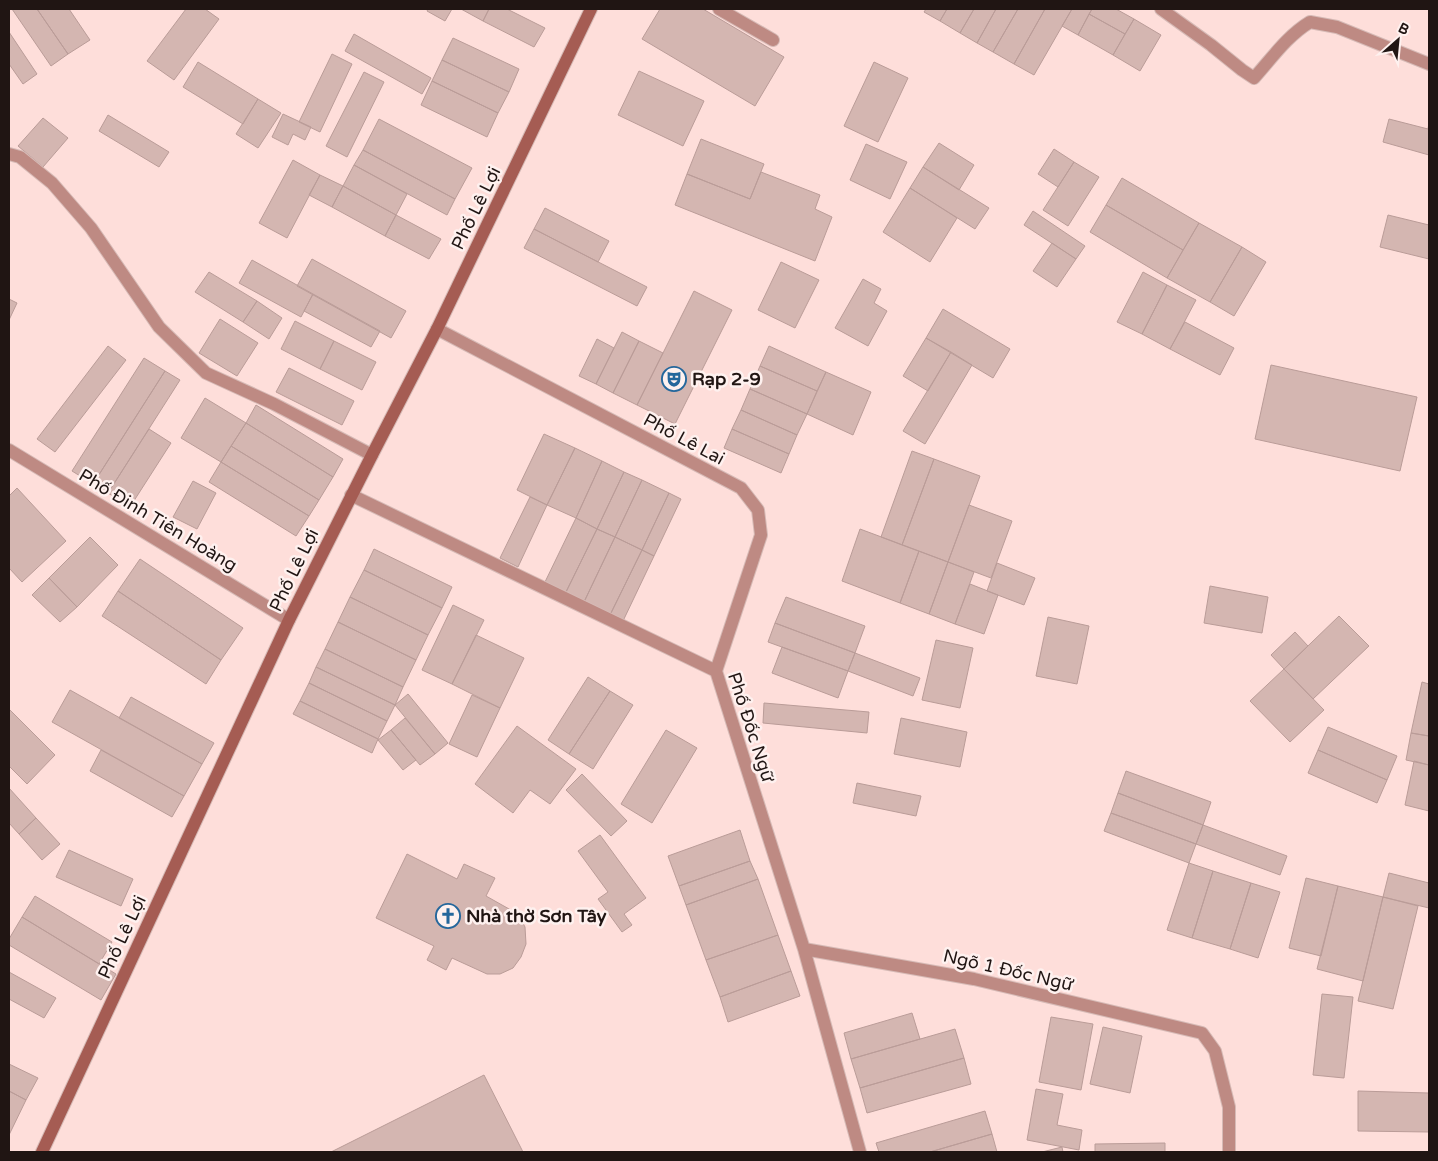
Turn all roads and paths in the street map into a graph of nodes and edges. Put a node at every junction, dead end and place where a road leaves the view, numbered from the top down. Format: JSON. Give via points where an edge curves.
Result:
{"nodes":[{"id":1,"x":591,"y":9,"type":"edge"},
{"id":2,"x":719,"y":9,"type":"edge"},
{"id":3,"x":1161,"y":9,"type":"edge"},
{"id":4,"x":773,"y":40,"type":"dead end"},
{"id":5,"x":1429,"y":64,"type":"edge"},
{"id":6,"x":9,"y":154,"type":"edge"},
{"id":7,"x":437,"y":329,"type":"junction"},
{"id":8,"x":9,"y":450,"type":"edge"},
{"id":9,"x":372,"y":455,"type":"junction"},
{"id":10,"x":351,"y":495,"type":"junction"},
{"id":11,"x":289,"y":620,"type":"junction"},
{"id":12,"x":716,"y":671,"type":"junction"},
{"id":13,"x":804,"y":949,"type":"junction"},
{"id":14,"x":42,"y":1152,"type":"edge"},
{"id":15,"x":860,"y":1152,"type":"edge"},
{"id":16,"x":1230,"y":1152,"type":"edge"}],
"edges":[{"from":1,"to":7,"type":"main road","name":"Phố Lê Lợi"},
{"from":2,"to":4,"type":"street"},
{"from":3,"to":5,"type":"street","via":[[1254,78],[1283,43],[1310,22],[1337,26]]},
{"from":6,"to":9,"type":"street","via":[[20,157],[52,183],[91,228],[159,327],[206,373]]},
{"from":7,"to":9,"type":"main road","name":"Phố Lê Lợi"},
{"from":7,"to":12,"type":"street","name":"Phố Lê Lai","via":[[741,488],[758,510],[761,535]]},
{"from":8,"to":11,"type":"street","name":"Phố Đinh Tiên Hoàng"},
{"from":9,"to":10,"type":"main road","name":"Phố Lê Lợi"},
{"from":10,"to":11,"type":"main road","name":"Phố Lê Lợi"},
{"from":10,"to":12,"type":"street","name":"Phố Đốc Ngữ"},
{"from":11,"to":14,"type":"main road","name":"Phố Lê Lợi"},
{"from":12,"to":13,"type":"street","name":"Phố Đốc Ngữ"},
{"from":13,"to":15,"type":"street","name":"Phố Đốc Ngữ"},
{"from":13,"to":16,"type":"street","name":"Ngõ 1 Đốc Ngữ","via":[[974,979],[1202,1033],[1215,1051],[1229,1107]]}]}
